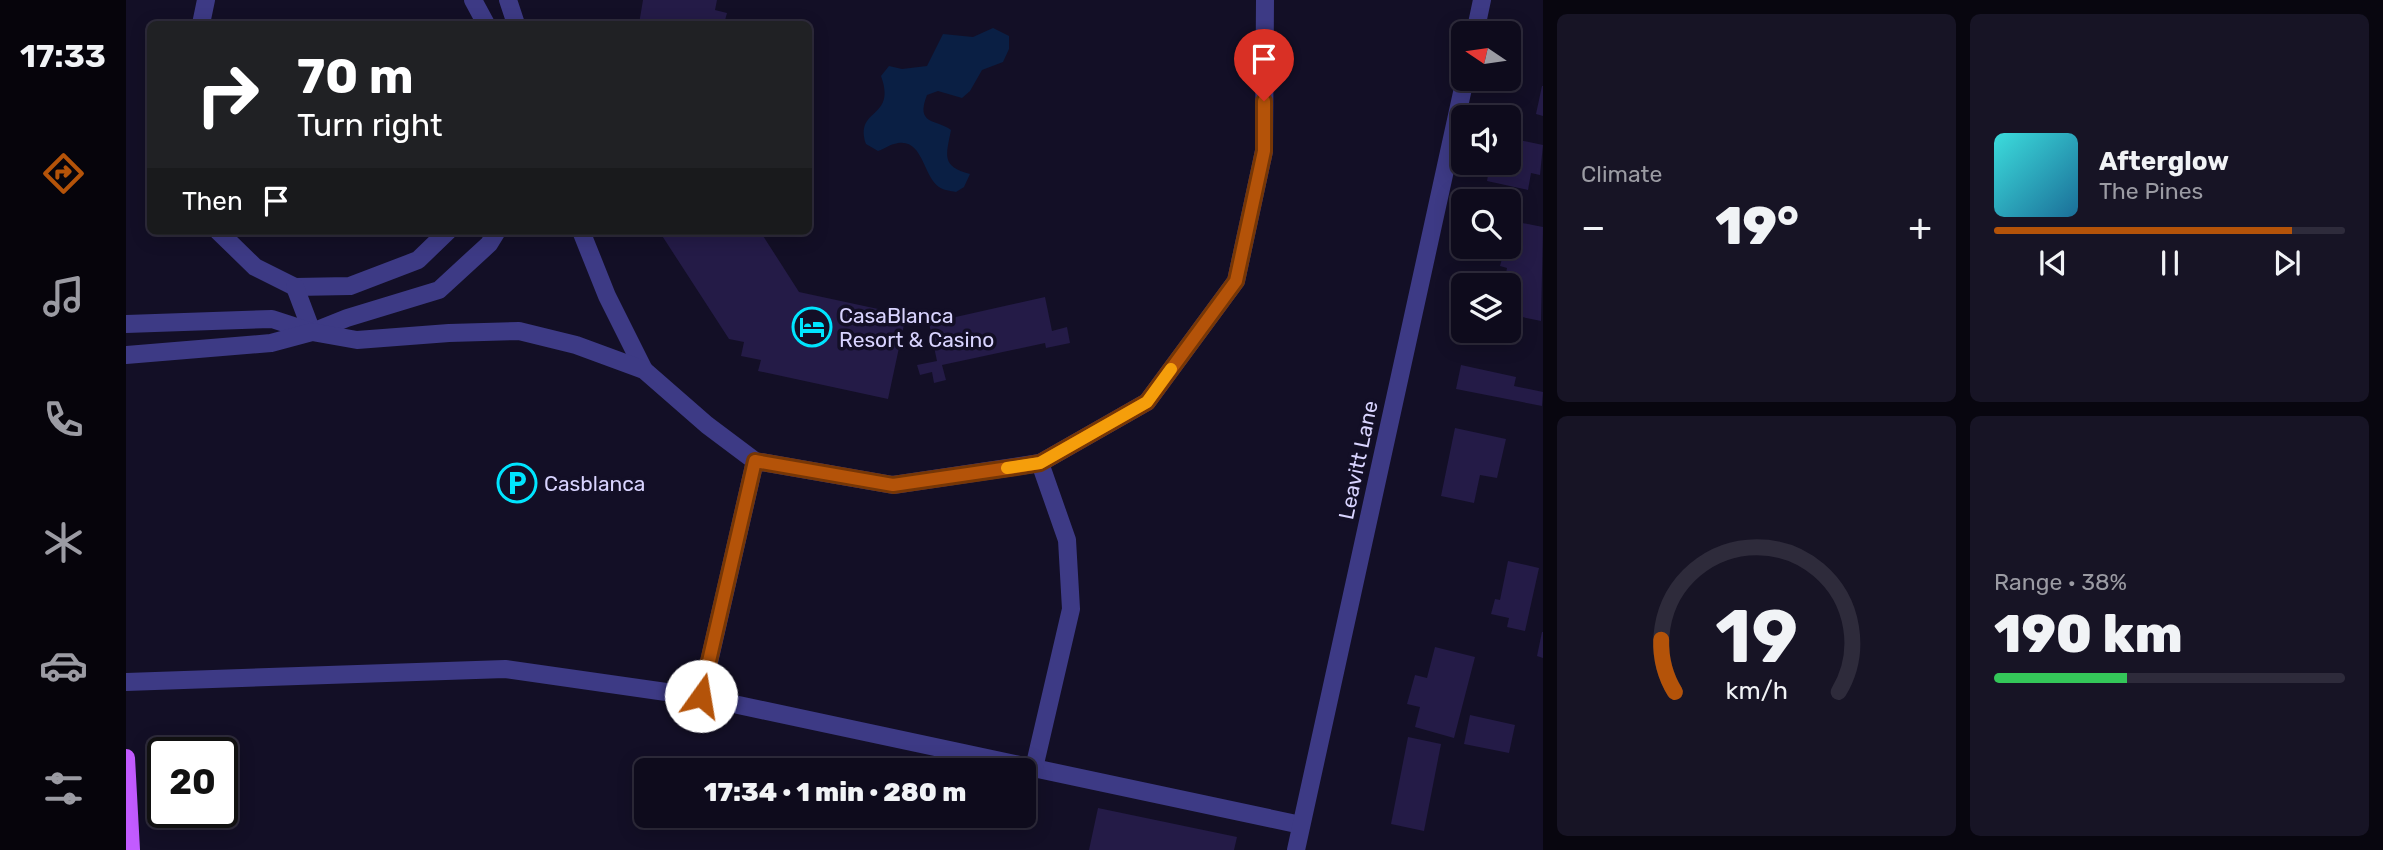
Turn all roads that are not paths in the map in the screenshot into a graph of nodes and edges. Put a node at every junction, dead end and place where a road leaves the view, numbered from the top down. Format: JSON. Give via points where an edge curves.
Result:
{"nodes":[{"id":1,"x":206,"y":0,"type":"edge"},
{"id":2,"x":473,"y":0,"type":"edge"},
{"id":3,"x":508,"y":0,"type":"edge"},
{"id":4,"x":1265,"y":0,"type":"edge"},
{"id":5,"x":1482,"y":0,"type":"edge"},
{"id":6,"x":202,"y":21,"type":"edge"},
{"id":7,"x":484,"y":21,"type":"edge"},
{"id":8,"x":515,"y":21,"type":"edge"},
{"id":9,"x":1478,"y":21,"type":"edge"},
{"id":10,"x":1462,"y":91,"type":"edge"},
{"id":11,"x":222,"y":235,"type":"edge"},
{"id":12,"x":444,"y":235,"type":"edge"},
{"id":13,"x":495,"y":235,"type":"edge"},
{"id":14,"x":583,"y":235,"type":"edge"},
{"id":15,"x":295,"y":288,"type":"junction"},
{"id":16,"x":126,"y":324,"type":"edge"},
{"id":17,"x":312,"y":332,"type":"junction"},
{"id":18,"x":126,"y":355,"type":"edge"},
{"id":19,"x":644,"y":370,"type":"junction"},
{"id":20,"x":755,"y":461,"type":"junction"},
{"id":21,"x":1040,"y":463,"type":"junction"},
{"id":22,"x":126,"y":682,"type":"edge"},
{"id":23,"x":701,"y":696,"type":"junction"},
{"id":24,"x":126,"y":758,"type":"edge"},
{"id":25,"x":988,"y":758,"type":"edge"},
{"id":26,"x":1036,"y":759,"type":"edge"},
{"id":27,"x":1036,"y":768,"type":"edge"},
{"id":28,"x":1301,"y":825,"type":"junction"},
{"id":29,"x":131,"y":850,"type":"edge"},
{"id":30,"x":1296,"y":850,"type":"edge"}],
"edges":[{"from":1,"to":6,"type":"street"},
{"from":2,"to":7,"type":"street"},
{"from":3,"to":8,"type":"street"},
{"from":4,"to":21,"type":"street","via":[[1264,151],[1236,281],[1147,402]]},
{"from":5,"to":9,"type":"street"},
{"from":10,"to":28,"type":"street","name":"Leavitt Lane"},
{"from":11,"to":15,"type":"street","via":[[255,267]]},
{"from":12,"to":15,"type":"street","via":[[418,261],[350,286]]},
{"from":13,"to":17,"type":"street","via":[[439,290]]},
{"from":14,"to":19,"type":"street"},
{"from":15,"to":17,"type":"street"},
{"from":16,"to":17,"type":"street","via":[[272,319]]},
{"from":17,"to":18,"type":"street","via":[[271,343]]},
{"from":17,"to":19,"type":"street","via":[[357,340],[519,331],[576,345]]},
{"from":19,"to":20,"type":"street"},
{"from":20,"to":21,"type":"street","via":[[893,485]]},
{"from":20,"to":23,"type":"street"},
{"from":21,"to":26,"type":"street","via":[[1067,540],[1070,609]]},
{"from":22,"to":23,"type":"street","via":[[505,669]]},
{"from":23,"to":25,"type":"street"},
{"from":24,"to":29,"type":"main road"},
{"from":27,"to":28,"type":"street"},
{"from":28,"to":30,"type":"street","name":"Leavitt Lane"}]}
